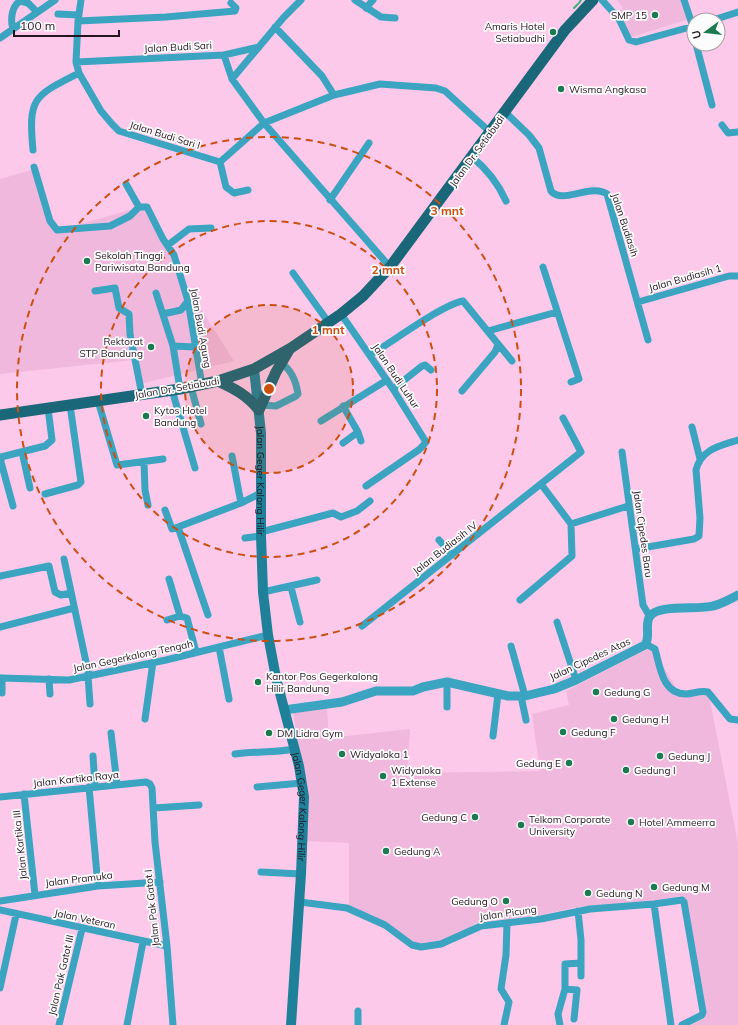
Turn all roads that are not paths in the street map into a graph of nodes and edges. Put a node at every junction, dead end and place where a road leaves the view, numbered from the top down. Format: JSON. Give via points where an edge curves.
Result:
{"nodes":[{"id":1,"x":41,"y":0,"type":"edge"},
{"id":2,"x":55,"y":0,"type":"edge"},
{"id":3,"x":81,"y":0,"type":"edge"},
{"id":4,"x":301,"y":0,"type":"edge"},
{"id":5,"x":355,"y":0,"type":"edge"},
{"id":6,"x":373,"y":0,"type":"edge"},
{"id":7,"x":684,"y":0,"type":"edge"},
{"id":8,"x":598,"y":1,"type":"edge"},
{"id":9,"x":231,"y":3,"type":"dead end"},
{"id":10,"x":366,"y":8,"type":"junction"},
{"id":11,"x":39,"y":10,"type":"junction"},
{"id":12,"x":688,"y":12,"type":"edge"},
{"id":13,"x":738,"y":12,"type":"edge"},
{"id":14,"x":58,"y":14,"type":"dead end"},
{"id":15,"x":726,"y":16,"type":"edge"},
{"id":16,"x":78,"y":18,"type":"junction"},
{"id":17,"x":395,"y":18,"type":"dead end"},
{"id":18,"x":275,"y":27,"type":"junction"},
{"id":19,"x":10,"y":30,"type":"junction"},
{"id":20,"x":686,"y":30,"type":"edge"},
{"id":21,"x":0,"y":32,"type":"edge"},
{"id":22,"x":0,"y":38,"type":"edge"},
{"id":23,"x":258,"y":47,"type":"junction"},
{"id":24,"x":698,"y":52,"type":"edge"},
{"id":25,"x":224,"y":55,"type":"junction"},
{"id":26,"x":76,"y":62,"type":"junction"},
{"id":27,"x":78,"y":73,"type":"junction"},
{"id":28,"x":232,"y":79,"type":"junction"},
{"id":29,"x":334,"y":95,"type":"junction"},
{"id":30,"x":712,"y":105,"type":"dead end"},
{"id":31,"x":505,"y":112,"type":"junction"},
{"id":32,"x":264,"y":124,"type":"junction"},
{"id":33,"x":722,"y":125,"type":"dead end"},
{"id":34,"x":490,"y":132,"type":"junction"},
{"id":35,"x":738,"y":132,"type":"edge"},
{"id":36,"x":369,"y":144,"type":"dead end"},
{"id":37,"x":33,"y":150,"type":"dead end"},
{"id":38,"x":472,"y":157,"type":"junction"},
{"id":39,"x":220,"y":162,"type":"junction"},
{"id":40,"x":34,"y":168,"type":"dead end"},
{"id":41,"x":126,"y":184,"type":"dead end"},
{"id":42,"x":248,"y":190,"type":"dead end"},
{"id":43,"x":330,"y":200,"type":"junction"},
{"id":44,"x":506,"y":201,"type":"dead end"},
{"id":45,"x":139,"y":207,"type":"junction"},
{"id":46,"x":211,"y":228,"type":"dead end"},
{"id":47,"x":168,"y":245,"type":"junction"},
{"id":48,"x":543,"y":267,"type":"dead end"},
{"id":49,"x":390,"y":268,"type":"junction"},
{"id":50,"x":293,"y":273,"type":"dead end"},
{"id":51,"x":738,"y":276,"type":"edge"},
{"id":52,"x":95,"y":291,"type":"dead end"},
{"id":53,"x":156,"y":293,"type":"dead end"},
{"id":54,"x":188,"y":301,"type":"junction"},
{"id":55,"x":638,"y":302,"type":"junction"},
{"id":56,"x":557,"y":312,"type":"junction"},
{"id":57,"x":163,"y":314,"type":"junction"},
{"id":58,"x":341,"y":314,"type":"junction"},
{"id":59,"x":329,"y":323,"type":"junction"},
{"id":60,"x":488,"y":331,"type":"junction"},
{"id":61,"x":648,"y":340,"type":"dead end"},
{"id":62,"x":498,"y":344,"type":"junction"},
{"id":63,"x":173,"y":346,"type":"junction"},
{"id":64,"x":195,"y":347,"type":"junction"},
{"id":65,"x":291,"y":348,"type":"junction"},
{"id":66,"x":370,"y":356,"type":"junction"},
{"id":67,"x":512,"y":361,"type":"dead end"},
{"id":68,"x":281,"y":363,"type":"junction"},
{"id":69,"x":254,"y":369,"type":"junction"},
{"id":70,"x":432,"y":370,"type":"dead end"},
{"id":71,"x":386,"y":380,"type":"junction"},
{"id":72,"x":218,"y":381,"type":"junction"},
{"id":73,"x":571,"y":382,"type":"dead end"},
{"id":74,"x":186,"y":388,"type":"junction"},
{"id":75,"x":393,"y":389,"type":"junction"},
{"id":76,"x":462,"y":391,"type":"dead end"},
{"id":77,"x":142,"y":395,"type":"junction"},
{"id":78,"x":98,"y":401,"type":"junction"},
{"id":79,"x":70,"y":405,"type":"junction"},
{"id":80,"x":342,"y":406,"type":"junction"},
{"id":81,"x":260,"y":407,"type":"junction"},
{"id":82,"x":48,"y":408,"type":"junction"},
{"id":83,"x":0,"y":415,"type":"edge"},
{"id":84,"x":564,"y":418,"type":"dead end"},
{"id":85,"x":321,"y":421,"type":"dead end"},
{"id":86,"x":201,"y":424,"type":"dead end"},
{"id":87,"x":692,"y":427,"type":"dead end"},
{"id":88,"x":358,"y":432,"type":"junction"},
{"id":89,"x":738,"y":440,"type":"edge"},
{"id":90,"x":361,"y":441,"type":"dead end"},
{"id":91,"x":343,"y":443,"type":"dead end"},
{"id":92,"x":22,"y":452,"type":"junction"},
{"id":93,"x":622,"y":452,"type":"dead end"},
{"id":94,"x":232,"y":456,"type":"dead end"},
{"id":95,"x":163,"y":459,"type":"dead end"},
{"id":96,"x":700,"y":459,"type":"junction"},
{"id":97,"x":144,"y":462,"type":"junction"},
{"id":98,"x":195,"y":468,"type":"dead end"},
{"id":99,"x":540,"y":484,"type":"junction"},
{"id":100,"x":366,"y":486,"type":"dead end"},
{"id":101,"x":30,"y":488,"type":"dead end"},
{"id":102,"x":261,"y":493,"type":"junction"},
{"id":103,"x":45,"y":494,"type":"dead end"},
{"id":104,"x":370,"y":501,"type":"dead end"},
{"id":105,"x":241,"y":503,"type":"junction"},
{"id":106,"x":148,"y":505,"type":"dead end"},
{"id":107,"x":13,"y":506,"type":"dead end"},
{"id":108,"x":628,"y":506,"type":"junction"},
{"id":109,"x":165,"y":510,"type":"dead end"},
{"id":110,"x":571,"y":524,"type":"junction"},
{"id":111,"x":178,"y":527,"type":"junction"},
{"id":112,"x":261,"y":534,"type":"junction"},
{"id":113,"x":245,"y":538,"type":"dead end"},
{"id":114,"x":439,"y":540,"type":"dead end"},
{"id":115,"x":636,"y":549,"type":"junction"},
{"id":116,"x":452,"y":555,"type":"junction"},
{"id":117,"x":64,"y":559,"type":"dead end"},
{"id":118,"x":0,"y":576,"type":"edge"},
{"id":119,"x":170,"y":579,"type":"dead end"},
{"id":120,"x":318,"y":580,"type":"dead end"},
{"id":121,"x":291,"y":587,"type":"junction"},
{"id":122,"x":263,"y":592,"type":"junction"},
{"id":123,"x":71,"y":593,"type":"junction"},
{"id":124,"x":738,"y":595,"type":"edge"},
{"id":125,"x":520,"y":600,"type":"dead end"},
{"id":126,"x":74,"y":608,"type":"junction"},
{"id":127,"x":208,"y":615,"type":"dead end"},
{"id":128,"x":180,"y":616,"type":"junction"},
{"id":129,"x":650,"y":616,"type":"junction"},
{"id":130,"x":167,"y":620,"type":"dead end"},
{"id":131,"x":300,"y":622,"type":"dead end"},
{"id":132,"x":557,"y":622,"type":"dead end"},
{"id":133,"x":362,"y":626,"type":"dead end"},
{"id":134,"x":0,"y":627,"type":"edge"},
{"id":135,"x":268,"y":635,"type":"junction"},
{"id":136,"x":646,"y":644,"type":"junction"},
{"id":137,"x":511,"y":646,"type":"dead end"},
{"id":138,"x":219,"y":647,"type":"junction"},
{"id":139,"x":196,"y":652,"type":"junction"},
{"id":140,"x":153,"y":662,"type":"junction"},
{"id":141,"x":88,"y":676,"type":"junction"},
{"id":142,"x":1,"y":678,"type":"edge"},
{"id":143,"x":49,"y":679,"type":"junction"},
{"id":144,"x":576,"y":680,"type":"junction"},
{"id":145,"x":447,"y":682,"type":"junction"},
{"id":146,"x":2,"y":693,"type":"dead end"},
{"id":147,"x":50,"y":694,"type":"dead end"},
{"id":148,"x":498,"y":694,"type":"junction"},
{"id":149,"x":523,"y":696,"type":"junction"},
{"id":150,"x":229,"y":699,"type":"dead end"},
{"id":151,"x":90,"y":704,"type":"dead end"},
{"id":152,"x":446,"y":707,"type":"dead end"},
{"id":153,"x":284,"y":710,"type":"junction"},
{"id":154,"x":145,"y":719,"type":"dead end"},
{"id":155,"x":526,"y":720,"type":"dead end"},
{"id":156,"x":738,"y":720,"type":"edge"},
{"id":157,"x":111,"y":733,"type":"dead end"},
{"id":158,"x":493,"y":736,"type":"dead end"},
{"id":159,"x":294,"y":749,"type":"junction"},
{"id":160,"x":235,"y":754,"type":"dead end"},
{"id":161,"x":93,"y":756,"type":"dead end"},
{"id":162,"x":302,"y":783,"type":"junction"},
{"id":163,"x":117,"y":784,"type":"junction"},
{"id":164,"x":92,"y":787,"type":"junction"},
{"id":165,"x":257,"y":787,"type":"dead end"},
{"id":166,"x":152,"y":788,"type":"joint"},
{"id":167,"x":24,"y":794,"type":"junction"},
{"id":168,"x":0,"y":797,"type":"edge"},
{"id":169,"x":199,"y":806,"type":"dead end"},
{"id":170,"x":154,"y":808,"type":"junction"},
{"id":171,"x":262,"y":872,"type":"dead end"},
{"id":172,"x":301,"y":874,"type":"junction"},
{"id":173,"x":160,"y":882,"type":"junction"},
{"id":174,"x":98,"y":886,"type":"junction"},
{"id":175,"x":35,"y":895,"type":"junction"},
{"id":176,"x":0,"y":901,"type":"edge"},
{"id":177,"x":300,"y":902,"type":"junction"},
{"id":178,"x":654,"y":904,"type":"junction"},
{"id":179,"x":0,"y":910,"type":"edge"},
{"id":180,"x":578,"y":911,"type":"junction"},
{"id":181,"x":16,"y":915,"type":"junction"},
{"id":182,"x":507,"y":923,"type":"junction"},
{"id":183,"x":82,"y":929,"type":"junction"},
{"id":184,"x":143,"y":942,"type":"junction"},
{"id":185,"x":167,"y":946,"type":"junction"},
{"id":186,"x":582,"y":963,"type":"junction"},
{"id":187,"x":581,"y":976,"type":"dead end"},
{"id":188,"x":0,"y":988,"type":"edge"},
{"id":189,"x":565,"y":989,"type":"junction"},
{"id":190,"x":358,"y":1011,"type":"dead end"},
{"id":191,"x":574,"y":1019,"type":"dead end"},
{"id":192,"x":506,"y":1024,"type":"edge"},
{"id":193,"x":59,"y":1025,"type":"edge"},
{"id":194,"x":127,"y":1025,"type":"edge"},
{"id":195,"x":173,"y":1025,"type":"edge"},
{"id":196,"x":291,"y":1025,"type":"edge"},
{"id":197,"x":358,"y":1025,"type":"edge"},
{"id":198,"x":560,"y":1025,"type":"edge"},
{"id":199,"x":671,"y":1025,"type":"edge"},
{"id":200,"x":682,"y":1025,"type":"edge"}],
"edges":[{"from":1,"to":11,"type":"street"},
{"from":2,"to":11,"type":"street"},
{"from":3,"to":16,"type":"street","name":"Jalan Budi Sari I"},
{"from":4,"to":18,"type":"street"},
{"from":5,"to":10,"type":"street"},
{"from":6,"to":10,"type":"street"},
{"from":7,"to":12,"type":"street"},
{"from":8,"to":20,"type":"street","via":[[619,19],[632,42]]},
{"from":8,"to":31,"type":"main road","name":"Jalan Dr. Setiabudi","via":[[568,25]]},
{"from":9,"to":16,"type":"street","via":[[235,10],[166,17]]},
{"from":10,"to":17,"type":"street","via":[[381,17]]},
{"from":11,"to":19,"type":"street"},
{"from":11,"to":19,"type":"street","via":[[20,1],[12,17]]},
{"from":13,"to":15,"type":"street"},
{"from":14,"to":16,"type":"street"},
{"from":16,"to":26,"type":"street","name":"Jalan Budi Sari I"},
{"from":18,"to":23,"type":"street"},
{"from":18,"to":29,"type":"street","via":[[322,76]]},
{"from":19,"to":21,"type":"street"},
{"from":19,"to":22,"type":"street"},
{"from":23,"to":25,"type":"street"},
{"from":23,"to":28,"type":"street"},
{"from":24,"to":30,"type":"street"},
{"from":25,"to":26,"type":"street","name":"Jalan Budi Sari"},
{"from":25,"to":28,"type":"street","name":"Jalan Budi Sari"},
{"from":26,"to":27,"type":"street","name":"Jalan Budi Sari I"},
{"from":27,"to":37,"type":"street","via":[[40,94],[35,102],[32,120]]},
{"from":27,"to":39,"type":"street","name":"Jalan Budi Sari I","via":[[101,111],[119,131]]},
{"from":28,"to":32,"type":"street","name":"Jalan Budi Sari"},
{"from":29,"to":32,"type":"street"},
{"from":29,"to":34,"type":"street","via":[[380,84],[436,88],[445,91]]},
{"from":31,"to":34,"type":"main road","name":"Jalan Dr. Setiabudi"},
{"from":31,"to":55,"type":"street","name":"Jalan Budiasih","via":[[539,148],[554,194],[560,196],[602,190],[607,194]]},
{"from":32,"to":39,"type":"street"},
{"from":32,"to":43,"type":"street","name":"Jalan Budi Sari"},
{"from":33,"to":35,"type":"street","via":[[728,133]]},
{"from":34,"to":38,"type":"main road","name":"Jalan Dr. Setiabudi"},
{"from":36,"to":43,"type":"street"},
{"from":38,"to":44,"type":"street","via":[[496,181]]},
{"from":38,"to":49,"type":"main road","name":"Jalan Dr. Setiabudi"},
{"from":39,"to":42,"type":"street","via":[[228,189],[234,193]]},
{"from":40,"to":45,"type":"street","via":[[50,221],[57,230],[110,226],[130,216]]},
{"from":41,"to":45,"type":"street"},
{"from":43,"to":49,"type":"street","name":"Jalan Budi Sari"},
{"from":45,"to":47,"type":"street","name":"Jalan Budi Agung","via":[[149,209]]},
{"from":46,"to":47,"type":"street","via":[[189,229]]},
{"from":47,"to":54,"type":"street","name":"Jalan Budi Agung","via":[[174,254]]},
{"from":48,"to":56,"type":"street"},
{"from":49,"to":58,"type":"main road","name":"Jalan Dr. Setiabudi"},
{"from":50,"to":59,"type":"street"},
{"from":51,"to":55,"type":"street","name":"Jalan Budiasih 1","via":[[729,276]]},
{"from":52,"to":77,"type":"street","via":[[115,288],[119,308],[129,314],[130,334]]},
{"from":53,"to":57,"type":"street"},
{"from":54,"to":57,"type":"street","via":[[181,310]]},
{"from":54,"to":64,"type":"street","name":"Jalan Budi Agung"},
{"from":55,"to":61,"type":"street","name":"Jalan Budiasih"},
{"from":56,"to":60,"type":"street"},
{"from":56,"to":73,"type":"street","via":[[579,379]]},
{"from":57,"to":63,"type":"street"},
{"from":58,"to":59,"type":"main road","name":"Jalan Dr. Setiabudi"},
{"from":58,"to":66,"type":"street","name":"Jalan Budi Luhur"},
{"from":59,"to":65,"type":"main road","name":"Jalan Dr. Setiabudi"},
{"from":60,"to":62,"type":"street"},
{"from":60,"to":66,"type":"street","via":[[466,302],[457,302]]},
{"from":62,"to":67,"type":"street"},
{"from":62,"to":76,"type":"street","via":[[495,352]]},
{"from":63,"to":64,"type":"street"},
{"from":63,"to":74,"type":"street"},
{"from":64,"to":74,"type":"street","name":"Jalan Budi Agung"},
{"from":65,"to":68,"type":"main road"},
{"from":65,"to":69,"type":"main road","name":"Jalan Dr. Setiabudi"},
{"from":66,"to":71,"type":"street","name":"Jalan Budi Luhur"},
{"from":68,"to":81,"type":"main road"},
{"from":68,"to":81,"type":"street","via":[[293,377],[298,394],[276,406]]},
{"from":69,"to":72,"type":"main road","name":"Jalan Dr. Setiabudi"},
{"from":69,"to":81,"type":"main road","name":"Jalan Geger Kalong Hilir"},
{"from":70,"to":75,"type":"street","via":[[425,365],[420,367]]},
{"from":71,"to":75,"type":"street","name":"Jalan Budi Luhur"},
{"from":71,"to":80,"type":"street"},
{"from":72,"to":74,"type":"main road","name":"Jalan Dr. Setiabudi"},
{"from":72,"to":81,"type":"main road","via":[[236,389]]},
{"from":74,"to":77,"type":"main road","name":"Jalan Dr. Setiabudi"},
{"from":74,"to":86,"type":"street"},
{"from":74,"to":98,"type":"street"},
{"from":75,"to":100,"type":"street","name":"Jalan Budi Luhur","via":[[425,438],[425,444]]},
{"from":77,"to":78,"type":"main road","name":"Jalan Dr. Setiabudi"},
{"from":78,"to":79,"type":"main road","name":"Jalan Dr. Setiabudi"},
{"from":78,"to":97,"type":"street","via":[[116,465]]},
{"from":79,"to":82,"type":"main road","name":"Jalan Dr. Setiabudi"},
{"from":79,"to":103,"type":"street","via":[[81,482]]},
{"from":80,"to":85,"type":"street"},
{"from":80,"to":88,"type":"street"},
{"from":81,"to":102,"type":"main road","name":"Jalan Geger Kalong Hilir"},
{"from":82,"to":83,"type":"main road","name":"Jalan Dr. Setiabudi"},
{"from":82,"to":92,"type":"street","via":[[52,440],[45,446]]},
{"from":84,"to":99,"type":"street","name":"Jalan Budiasih IV","via":[[581,452]]},
{"from":87,"to":96,"type":"street"},
{"from":88,"to":90,"type":"street"},
{"from":88,"to":91,"type":"street"},
{"from":89,"to":96,"type":"street","via":[[710,450]]},
{"from":92,"to":101,"type":"street"},
{"from":92,"to":107,"type":"street","via":[[1,457]]},
{"from":93,"to":108,"type":"street","name":"Jalan Cipedes Baru"},
{"from":94,"to":105,"type":"street"},
{"from":95,"to":97,"type":"street"},
{"from":96,"to":115,"type":"street","via":[[696,470],[699,536]]},
{"from":97,"to":106,"type":"street"},
{"from":99,"to":110,"type":"street"},
{"from":99,"to":116,"type":"street","name":"Jalan Budiasih IV"},
{"from":102,"to":105,"type":"street"},
{"from":102,"to":112,"type":"main road","name":"Jalan Geger Kalong Hilir"},
{"from":104,"to":112,"type":"street","via":[[357,511],[341,517],[333,513]]},
{"from":105,"to":111,"type":"street"},
{"from":108,"to":110,"type":"street"},
{"from":108,"to":115,"type":"street","name":"Jalan Cipedes Baru"},
{"from":109,"to":111,"type":"street","via":[[172,529]]},
{"from":110,"to":125,"type":"street","via":[[572,556]]},
{"from":111,"to":127,"type":"street"},
{"from":112,"to":113,"type":"street"},
{"from":112,"to":122,"type":"main road","name":"Jalan Geger Kalong Hilir"},
{"from":114,"to":116,"type":"street"},
{"from":115,"to":129,"type":"street","name":"Jalan Cipedes Baru","via":[[643,604]]},
{"from":116,"to":133,"type":"street","name":"Jalan Budiasih IV"},
{"from":117,"to":123,"type":"street"},
{"from":118,"to":123,"type":"street","via":[[49,566],[55,592],[61,595]]},
{"from":119,"to":128,"type":"street"},
{"from":120,"to":121,"type":"street"},
{"from":121,"to":122,"type":"street"},
{"from":121,"to":131,"type":"street"},
{"from":122,"to":135,"type":"main road","name":"Jalan Geger Kalong Hilir"},
{"from":123,"to":126,"type":"street"},
{"from":124,"to":129,"type":"street","via":[[713,606],[664,609]]},
{"from":126,"to":134,"type":"street"},
{"from":126,"to":141,"type":"street"},
{"from":128,"to":130,"type":"street"},
{"from":128,"to":139,"type":"street","via":[[187,619]]},
{"from":129,"to":136,"type":"street","name":"Jalan Cipedes Atas"},
{"from":132,"to":144,"type":"street"},
{"from":135,"to":138,"type":"street","name":"Jalan Gegerkalong Tengah"},
{"from":135,"to":153,"type":"main road","name":"Jalan Geger Kalong Hilir"},
{"from":136,"to":144,"type":"street","name":"Jalan Cipedes Atas"},
{"from":136,"to":156,"type":"street","via":[[655,649],[662,676],[669,688],[683,694],[708,692],[730,719]]},
{"from":137,"to":149,"type":"street"},
{"from":138,"to":139,"type":"street","name":"Jalan Gegerkalong Tengah"},
{"from":138,"to":150,"type":"street"},
{"from":139,"to":140,"type":"street","name":"Jalan Gegerkalong Tengah"},
{"from":140,"to":141,"type":"street","name":"Jalan Gegerkalong Tengah"},
{"from":140,"to":154,"type":"street"},
{"from":141,"to":143,"type":"street","name":"Jalan Gegerkalong Tengah","via":[[69,680]]},
{"from":141,"to":151,"type":"street"},
{"from":142,"to":143,"type":"street","name":"Jalan Gegerkalong Tengah"},
{"from":142,"to":146,"type":"street"},
{"from":143,"to":147,"type":"street"},
{"from":144,"to":149,"type":"street","name":"Jalan Cipedes Atas","via":[[554,689]]},
{"from":145,"to":148,"type":"street","name":"Jalan Cipedes Atas"},
{"from":145,"to":152,"type":"street"},
{"from":145,"to":153,"type":"street","name":"Jalan Cipedes Atas","via":[[423,686],[413,691],[376,691],[342,702]]},
{"from":148,"to":149,"type":"street","name":"Jalan Cipedes Atas"},
{"from":148,"to":158,"type":"street"},
{"from":149,"to":155,"type":"street"},
{"from":153,"to":159,"type":"main road","name":"Jalan Geger Kalong Hilir"},
{"from":157,"to":163,"type":"street"},
{"from":159,"to":160,"type":"street","via":[[275,753],[260,751]]},
{"from":159,"to":162,"type":"main road","name":"Jalan Geger Kalong Hilir"},
{"from":161,"to":164,"type":"street"},
{"from":162,"to":165,"type":"street"},
{"from":162,"to":172,"type":"main road","name":"Jalan Geger Kalong Hilir","via":[[304,804]]},
{"from":163,"to":164,"type":"street","name":"Jalan Kartika Raya"},
{"from":163,"to":166,"type":"street","name":"Jalan Kartika Raya","via":[[146,782]]},
{"from":164,"to":167,"type":"street","name":"Jalan Kartika Raya"},
{"from":164,"to":174,"type":"street"},
{"from":166,"to":170,"type":"street","name":"Jalan Pak Gatot I"},
{"from":167,"to":168,"type":"street","name":"Jalan Kartika Raya"},
{"from":167,"to":175,"type":"street","name":"Jalan Kartika III"},
{"from":169,"to":170,"type":"street"},
{"from":170,"to":173,"type":"street","name":"Jalan Pak Gatot I"},
{"from":171,"to":172,"type":"street"},
{"from":172,"to":177,"type":"main road","name":"Jalan Geger Kalong Hilir"},
{"from":173,"to":174,"type":"street","name":"Jalan Pramuka"},
{"from":173,"to":185,"type":"street","name":"Jalan Pak Gatot I"},
{"from":174,"to":175,"type":"street","name":"Jalan Pramuka"},
{"from":175,"to":176,"type":"street","name":"Jalan Pramuka"},
{"from":177,"to":182,"type":"street","name":"Jalan Picung","via":[[347,908],[385,925],[415,946],[441,944],[478,927]]},
{"from":177,"to":196,"type":"main road","name":"Jalan Geger Kalong Hilir"},
{"from":178,"to":180,"type":"street","name":"Jalan Picung"},
{"from":178,"to":199,"type":"street"},
{"from":178,"to":200,"type":"street","name":"Jalan Picung","via":[[681,900],[684,902],[703,1012],[702,1015]]},
{"from":179,"to":181,"type":"street","name":"Jalan Veteran"},
{"from":180,"to":182,"type":"street","name":"Jalan Picung"},
{"from":180,"to":186,"type":"street"},
{"from":181,"to":183,"type":"street","name":"Jalan Veteran"},
{"from":181,"to":188,"type":"street"},
{"from":182,"to":192,"type":"street","via":[[501,989],[508,1002]]},
{"from":183,"to":184,"type":"street","name":"Jalan Veteran"},
{"from":183,"to":193,"type":"street","name":"Jalan Pak Gatot III"},
{"from":184,"to":185,"type":"street","name":"Jalan Veteran"},
{"from":184,"to":194,"type":"street"},
{"from":185,"to":195,"type":"street","name":"Jalan Pak Gatot I"},
{"from":186,"to":187,"type":"street"},
{"from":186,"to":189,"type":"street","via":[[565,964]]},
{"from":189,"to":191,"type":"street","via":[[577,990]]},
{"from":189,"to":198,"type":"street","via":[[558,1014]]},
{"from":190,"to":197,"type":"street"}]}
